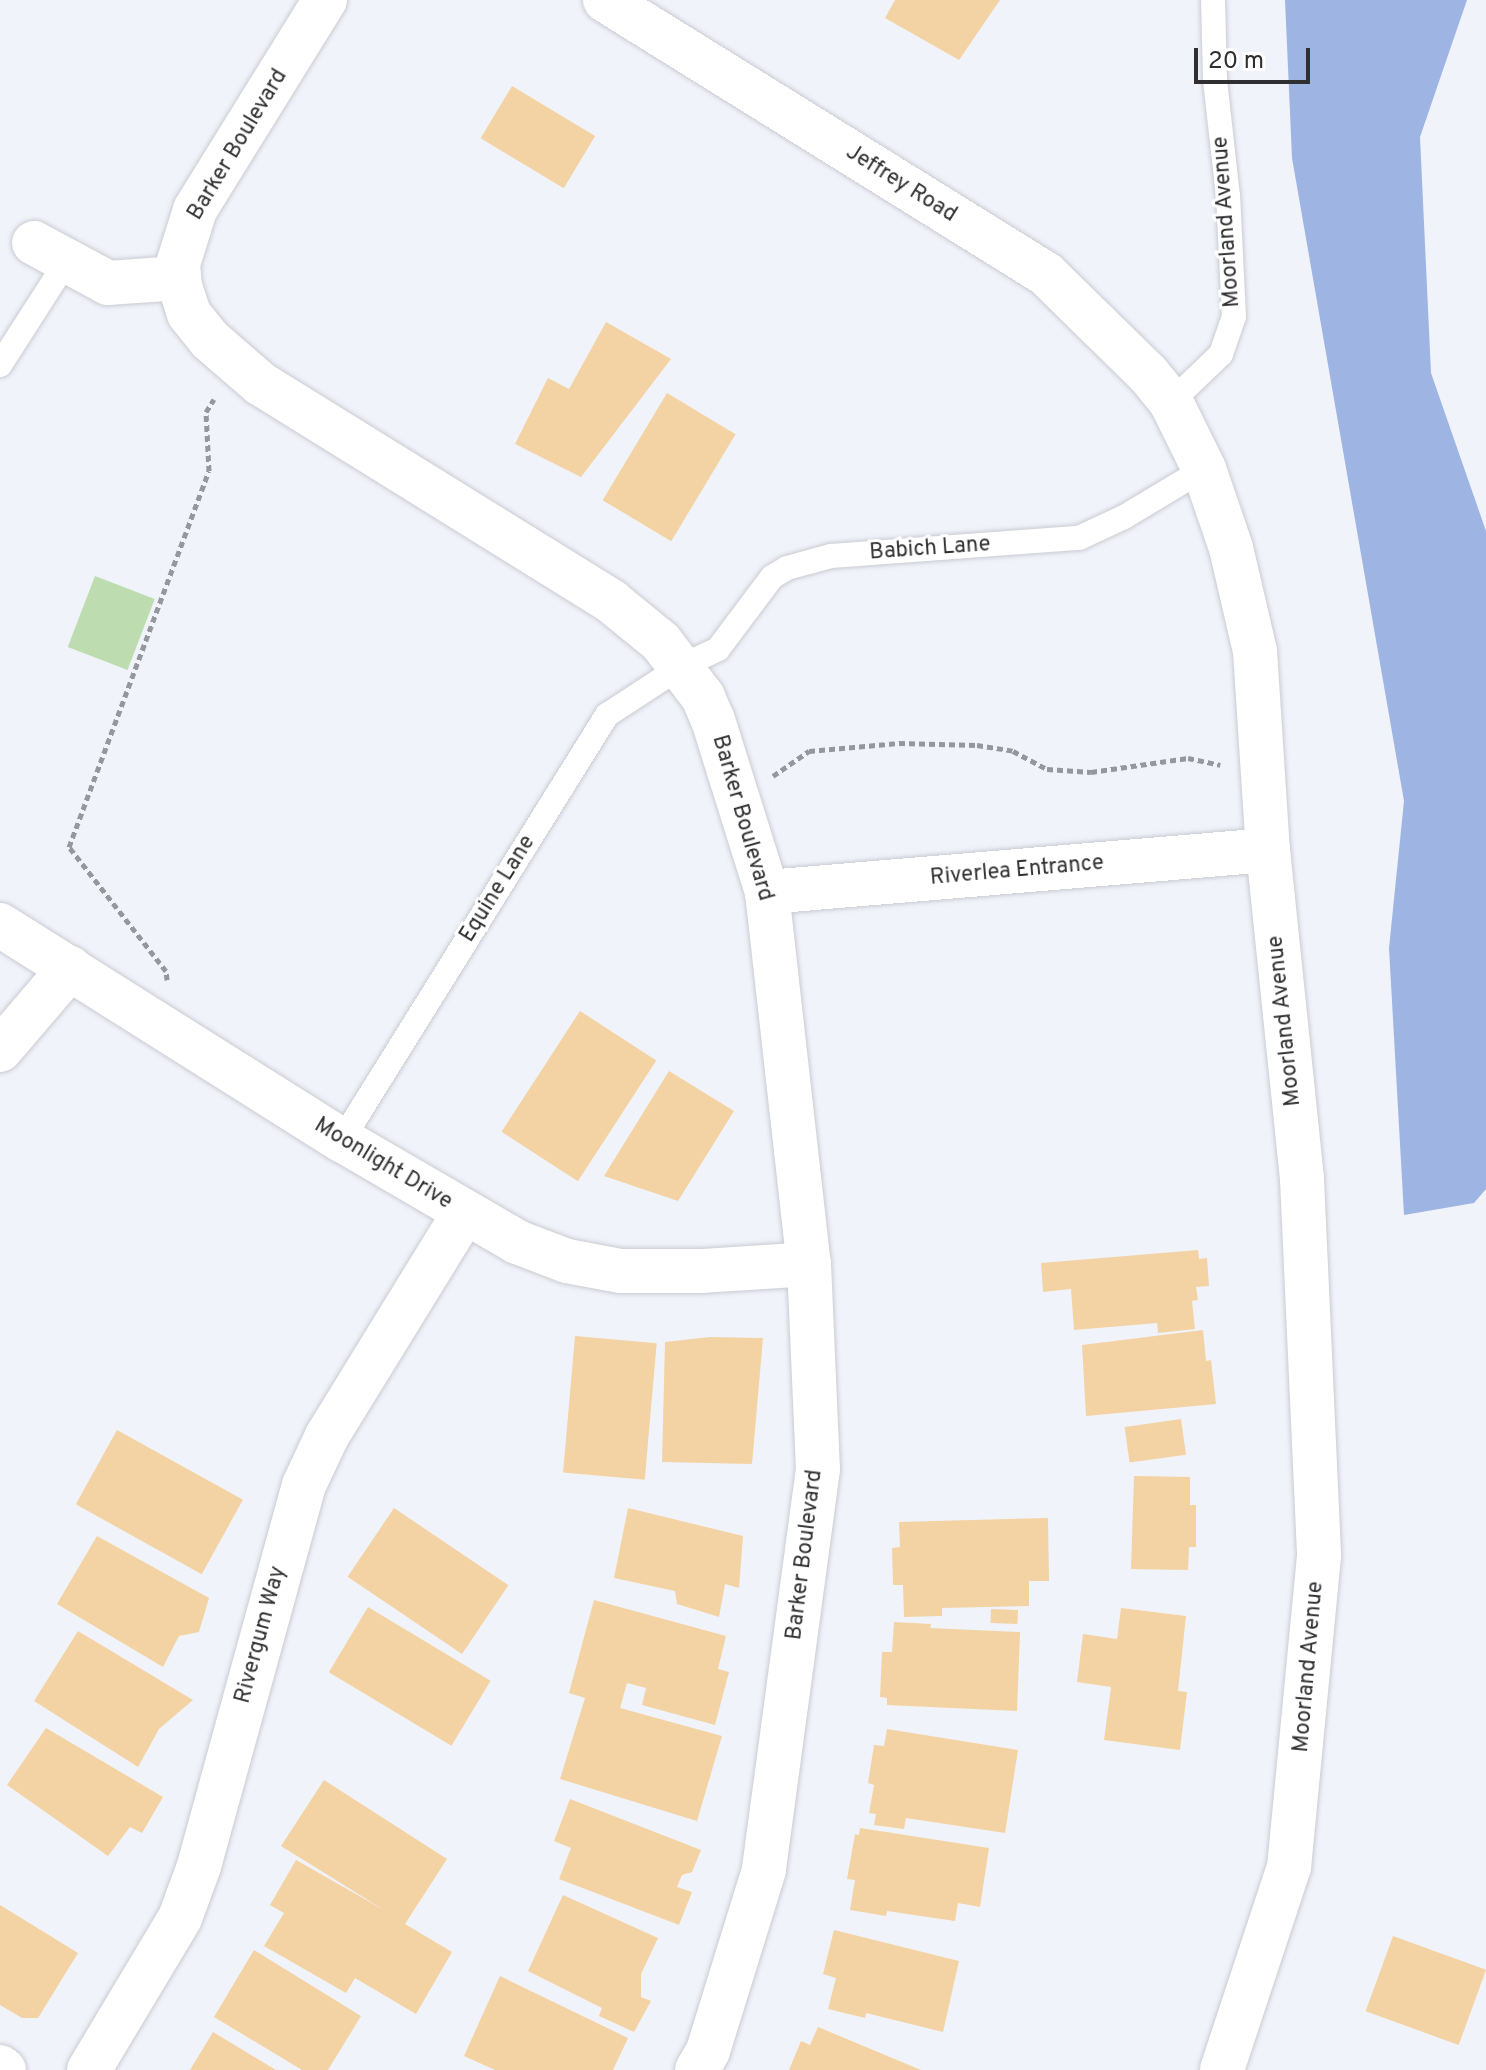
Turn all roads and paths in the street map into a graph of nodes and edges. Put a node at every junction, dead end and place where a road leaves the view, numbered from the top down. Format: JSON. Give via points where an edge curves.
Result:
{"nodes":[{"id":1,"x":325,"y":0,"type":"edge"},
{"id":2,"x":605,"y":0,"type":"edge"},
{"id":3,"x":1213,"y":0,"type":"edge"},
{"id":4,"x":50,"y":252,"type":"joint"},
{"id":5,"x":179,"y":278,"type":"junction"},
{"id":6,"x":9,"y":332,"type":"edge"},
{"id":7,"x":235,"y":364,"type":"junction"},
{"id":8,"x":0,"y":365,"type":"edge"},
{"id":9,"x":1171,"y":402,"type":"junction"},
{"id":10,"x":1204,"y":469,"type":"junction"},
{"id":11,"x":682,"y":666,"type":"junction"},
{"id":12,"x":1265,"y":762,"type":"junction"},
{"id":13,"x":739,"y":799,"type":"junction"},
{"id":14,"x":1268,"y":850,"type":"junction"},
{"id":15,"x":767,"y":892,"type":"junction"},
{"id":16,"x":0,"y":925,"type":"edge"},
{"id":17,"x":70,"y":968,"type":"junction"},
{"id":18,"x":148,"y":1017,"type":"junction"},
{"id":19,"x":0,"y":1050,"type":"edge"},
{"id":20,"x":342,"y":1140,"type":"junction"},
{"id":21,"x":464,"y":1213,"type":"junction"},
{"id":22,"x":809,"y":1264,"type":"junction"},
{"id":23,"x":89,"y":2070,"type":"edge"},
{"id":24,"x":697,"y":2070,"type":"edge"},
{"id":25,"x":1222,"y":2070,"type":"edge"}],
"edges":[{"from":1,"to":5,"type":"street","name":"Barker Boulevard","via":[[195,210],[183,242]]},
{"from":2,"to":9,"type":"street","name":"Jeffrey Road","via":[[1046,274]]},
{"from":3,"to":9,"type":"lane","name":"Moorland Avenue","via":[[1234,317],[1221,354]]},
{"from":4,"to":5,"type":"street","via":[[108,283]]},
{"from":4,"to":6,"type":"lane"},
{"from":5,"to":7,"type":"street","name":"Barker Boulevard","via":[[189,314]]},
{"from":6,"to":8,"type":"lane"},
{"from":7,"to":11,"type":"street","name":"Barker Boulevard","via":[[636,618]]},
{"from":7,"to":18,"type":"path","via":[[206,412],[209,471],[69,847],[166,971],[168,986]]},
{"from":9,"to":10,"type":"street","name":"Moorland Avenue"},
{"from":10,"to":11,"type":"lane","name":"Babich Lane","via":[[1079,538],[831,556],[787,568],[772,577],[718,649]]},
{"from":10,"to":12,"type":"street","name":"Moorland Avenue","via":[[1231,548],[1255,651]]},
{"from":11,"to":13,"type":"street","name":"Barker Boulevard","via":[[713,720]]},
{"from":11,"to":20,"type":"lane","name":"Equine Lane","via":[[607,715]]},
{"from":12,"to":13,"type":"path","via":[[1229,767],[1188,758],[1091,772],[1047,769],[1013,751],[977,745],[899,743],[809,751]]},
{"from":12,"to":14,"type":"street","name":"Moorland Avenue"},
{"from":13,"to":15,"type":"street","name":"Barker Boulevard"},
{"from":14,"to":15,"type":"street","name":"Riverlea Entrance"},
{"from":14,"to":25,"type":"street","name":"Moorland Avenue","via":[[1302,1179],[1319,1556],[1289,1867]]},
{"from":15,"to":22,"type":"street","name":"Barker Boulevard"},
{"from":16,"to":17,"type":"street","name":"Moonlight Drive"},
{"from":17,"to":18,"type":"street","name":"Moonlight Drive"},
{"from":17,"to":19,"type":"street"},
{"from":18,"to":20,"type":"street","name":"Moonlight Drive"},
{"from":20,"to":21,"type":"street","name":"Moonlight Drive"},
{"from":21,"to":22,"type":"street","name":"Moonlight Drive","via":[[517,1242],[589,1267],[702,1271]]},
{"from":21,"to":23,"type":"street","name":"Rivergum Way","via":[[327,1436],[304,1485],[185,1905],[170,1939]]},
{"from":22,"to":24,"type":"street","name":"Barker Boulevard","via":[[818,1469],[767,1855],[708,2051]]}]}
